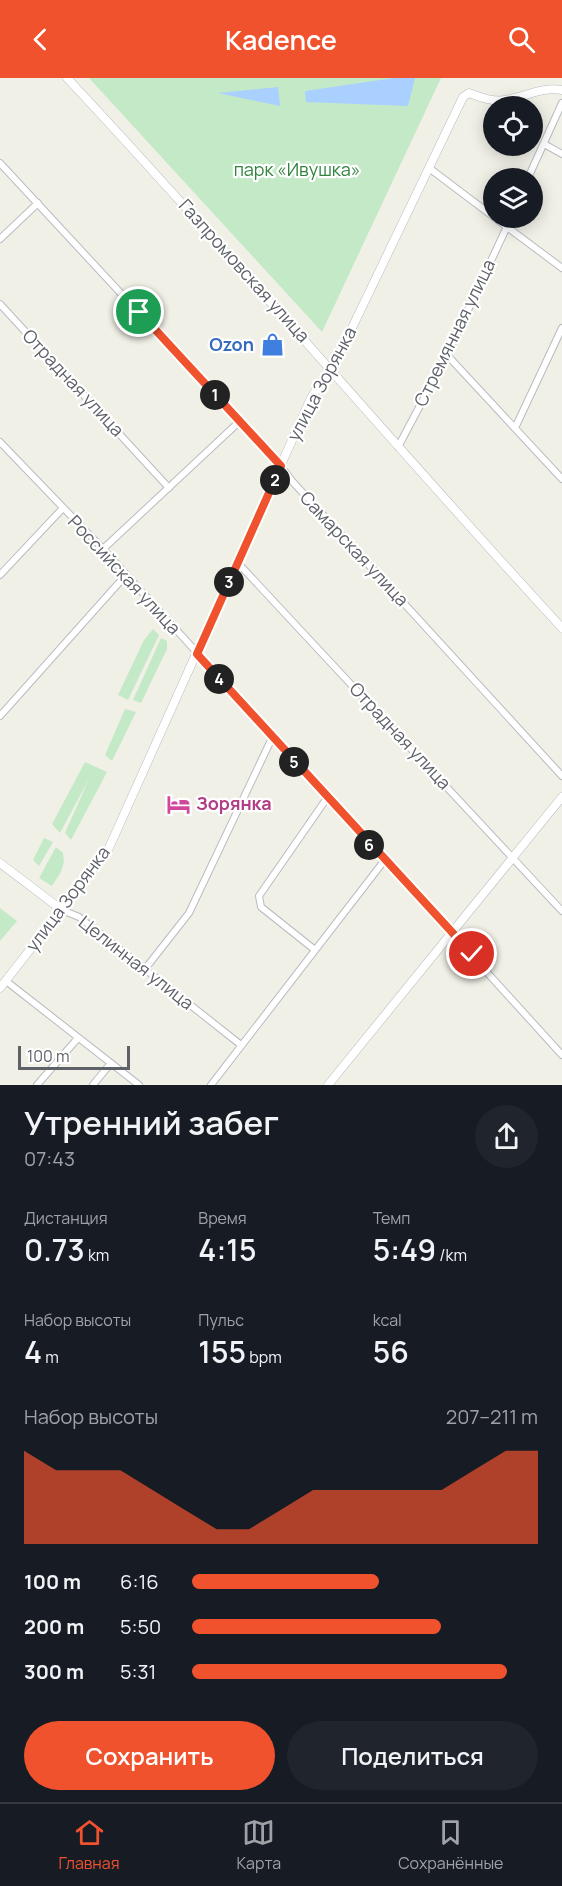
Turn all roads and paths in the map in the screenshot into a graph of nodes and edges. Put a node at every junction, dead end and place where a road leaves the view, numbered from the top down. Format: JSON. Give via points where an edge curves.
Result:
{"nodes":[{"id":1,"x":67,"y":78,"type":"edge"},
{"id":2,"x":562,"y":90,"type":"edge"},
{"id":3,"x":562,"y":103,"type":"edge"},
{"id":4,"x":543,"y":144,"type":"joint"},
{"id":5,"x":562,"y":154,"type":"edge"},
{"id":6,"x":0,"y":163,"type":"edge"},
{"id":7,"x":429,"y":168,"type":"junction"},
{"id":8,"x":38,"y":203,"type":"junction"},
{"id":9,"x":483,"y":209,"type":"edge"},
{"id":10,"x":506,"y":228,"type":"edge"},
{"id":11,"x":510,"y":228,"type":"edge"},
{"id":12,"x":0,"y":239,"type":"edge"},
{"id":13,"x":562,"y":268,"type":"edge"},
{"id":14,"x":0,"y":304,"type":"edge"},
{"id":15,"x":562,"y":328,"type":"edge"},
{"id":16,"x":447,"y":355,"type":"junction"},
{"id":17,"x":330,"y":370,"type":"junction"},
{"id":18,"x":240,"y":421,"type":"junction"},
{"id":19,"x":515,"y":428,"type":"junction"},
{"id":20,"x":0,"y":442,"type":"edge"},
{"id":21,"x":398,"y":447,"type":"junction"},
{"id":22,"x":281,"y":466,"type":"junction"},
{"id":23,"x":562,"y":479,"type":"edge"},
{"id":24,"x":170,"y":488,"type":"junction"},
{"id":25,"x":63,"y":508,"type":"junction"},
{"id":26,"x":103,"y":549,"type":"junction"},
{"id":27,"x":237,"y":562,"type":"junction"},
{"id":28,"x":0,"y":575,"type":"edge"},
{"id":29,"x":125,"y":576,"type":"junction"},
{"id":30,"x":562,"y":628,"type":"edge"},
{"id":31,"x":197,"y":654,"type":"junction"},
{"id":32,"x":0,"y":716,"type":"edge"},
{"id":33,"x":272,"y":738,"type":"junction"},
{"id":34,"x":562,"y":776,"type":"edge"},
{"id":35,"x":562,"y":797,"type":"edge"},
{"id":36,"x":327,"y":798,"type":"junction"},
{"id":37,"x":514,"y":858,"type":"junction"},
{"id":38,"x":384,"y":861,"type":"junction"},
{"id":39,"x":0,"y":863,"type":"edge"},
{"id":40,"x":62,"y":910,"type":"junction"},
{"id":41,"x":562,"y":911,"type":"edge"},
{"id":42,"x":452,"y":932,"type":"junction"},
{"id":43,"x":315,"y":950,"type":"junction"},
{"id":44,"x":145,"y":969,"type":"junction"},
{"id":45,"x":3,"y":985,"type":"edge"},
{"id":46,"x":78,"y":1038,"type":"junction"},
{"id":47,"x":241,"y":1045,"type":"junction"},
{"id":48,"x":562,"y":1055,"type":"edge"},
{"id":49,"x":111,"y":1063,"type":"junction"},
{"id":50,"x":37,"y":1085,"type":"edge"},
{"id":51,"x":93,"y":1085,"type":"edge"},
{"id":52,"x":139,"y":1085,"type":"edge"},
{"id":53,"x":211,"y":1085,"type":"edge"},
{"id":54,"x":328,"y":1085,"type":"edge"}],
"edges":[{"from":1,"to":17,"type":"street","name":"Газпромовская улица","via":[[218,241]]},
{"from":2,"to":7,"type":"street","name":"улица Зорянка","via":[[551,89],[504,101],[470,93],[463,97]]},
{"from":3,"to":4,"type":"street"},
{"from":4,"to":5,"type":"street"},
{"from":6,"to":8,"type":"street","name":"Самарская улица"},
{"from":7,"to":9,"type":"street"},
{"from":7,"to":17,"type":"street","name":"улица Зорянка"},
{"from":8,"to":12,"type":"street"},
{"from":8,"to":18,"type":"street","name":"Самарская улица"},
{"from":10,"to":16,"type":"street","name":"Стремянная улица"},
{"from":11,"to":13,"type":"street"},
{"from":14,"to":24,"type":"street","name":"Отрадная улица"},
{"from":15,"to":19,"type":"street"},
{"from":16,"to":19,"type":"street"},
{"from":16,"to":21,"type":"street","name":"Стремянная улица"},
{"from":17,"to":21,"type":"street","name":"Газпромовская улица"},
{"from":17,"to":22,"type":"street","name":"улица Зорянка","via":[[312,398]]},
{"from":18,"to":22,"type":"street","name":"Самарская улица"},
{"from":18,"to":24,"type":"street"},
{"from":19,"to":23,"type":"street"},
{"from":20,"to":25,"type":"street","name":"Российская улица"},
{"from":21,"to":30,"type":"street","name":"Газпромовская улица"},
{"from":22,"to":27,"type":"street","name":"улица Зорянка"},
{"from":22,"to":34,"type":"street","name":"Самарская улица"},
{"from":24,"to":26,"type":"street"},
{"from":25,"to":26,"type":"street","name":"Российская улица"},
{"from":25,"to":28,"type":"street"},
{"from":26,"to":29,"type":"street","name":"Российская улица"},
{"from":27,"to":31,"type":"street","name":"улица Зорянка"},
{"from":27,"to":37,"type":"street","name":"Отрадная улица"},
{"from":29,"to":31,"type":"street","name":"Российская улица"},
{"from":29,"to":32,"type":"street"},
{"from":31,"to":33,"type":"street","name":"Российская улица"},
{"from":31,"to":40,"type":"street","name":"улица Зорянка","via":[[108,850]]},
{"from":33,"to":36,"type":"street","name":"Российская улица"},
{"from":33,"to":44,"type":"street","via":[[189,913]]},
{"from":35,"to":37,"type":"street"},
{"from":36,"to":38,"type":"street","name":"Российская улица"},
{"from":36,"to":43,"type":"street","via":[[259,896],[261,907]]},
{"from":37,"to":41,"type":"street","name":"Отрадная улица"},
{"from":37,"to":42,"type":"street"},
{"from":38,"to":42,"type":"street","name":"Российская улица"},
{"from":38,"to":43,"type":"street"},
{"from":39,"to":40,"type":"street","name":"Целинная улица"},
{"from":40,"to":44,"type":"street","name":"Целинная улица","via":[[79,917]]},
{"from":40,"to":45,"type":"street","name":"улица Зорянка"},
{"from":42,"to":48,"type":"street","name":"Российская улица"},
{"from":42,"to":54,"type":"street"},
{"from":43,"to":47,"type":"street"},
{"from":44,"to":47,"type":"street","name":"Целинная улица"},
{"from":45,"to":46,"type":"street"},
{"from":46,"to":49,"type":"street"},
{"from":46,"to":50,"type":"street"},
{"from":47,"to":53,"type":"street"},
{"from":49,"to":51,"type":"street"},
{"from":49,"to":52,"type":"street"}]}
